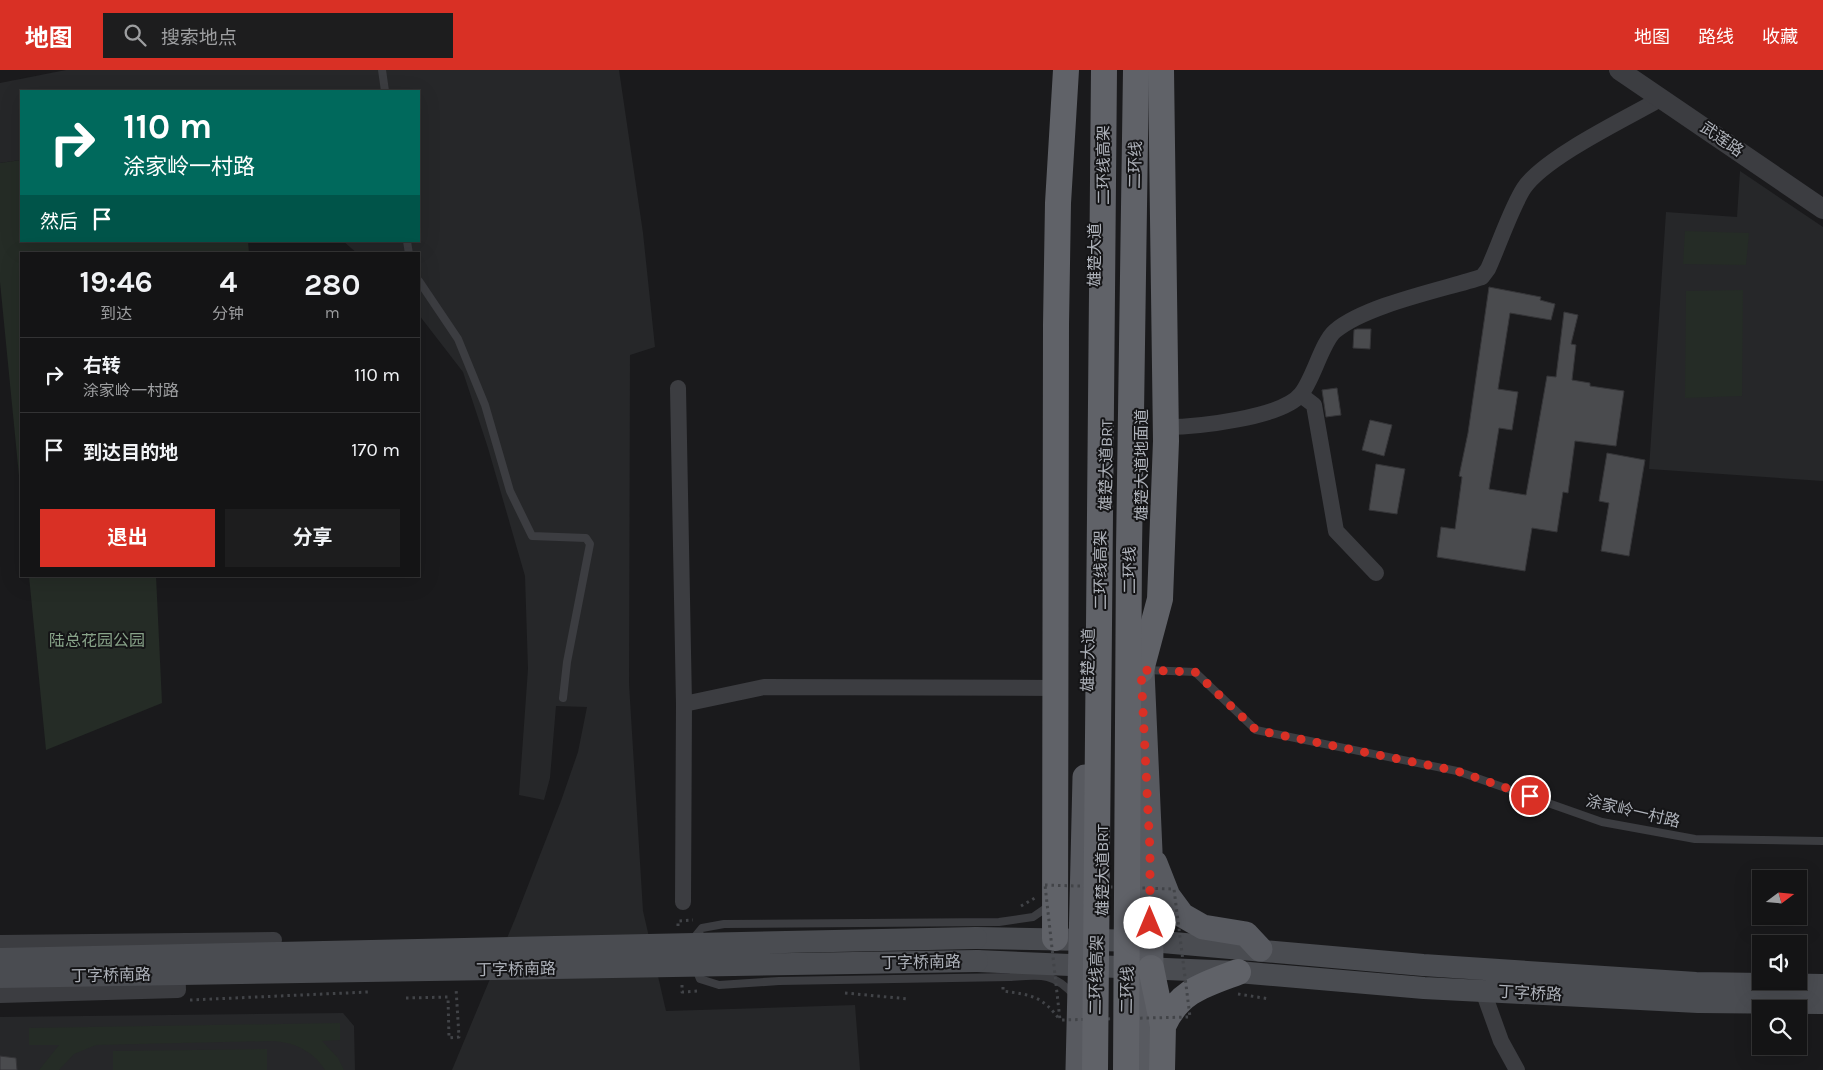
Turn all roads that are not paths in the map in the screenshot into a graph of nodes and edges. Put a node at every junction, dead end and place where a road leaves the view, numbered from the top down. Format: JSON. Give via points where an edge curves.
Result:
{"nodes":[{"id":1,"x":382,"y":70,"type":"edge"},
{"id":2,"x":1066,"y":70,"type":"edge"},
{"id":3,"x":1094,"y":70,"type":"edge"},
{"id":4,"x":1104,"y":70,"type":"edge"},
{"id":5,"x":1136,"y":70,"type":"edge"},
{"id":6,"x":1141,"y":70,"type":"edge"},
{"id":7,"x":1161,"y":70,"type":"edge"},
{"id":8,"x":1620,"y":70,"type":"edge"},
{"id":9,"x":385,"y":90,"type":"edge"},
{"id":10,"x":1662,"y":98,"type":"junction"},
{"id":11,"x":1823,"y":209,"type":"edge"},
{"id":12,"x":420,"y":282,"type":"edge"},
{"id":13,"x":678,"y":388,"type":"dead end"},
{"id":14,"x":1312,"y":401,"type":"junction"},
{"id":15,"x":1166,"y":427,"type":"junction"},
{"id":16,"x":1376,"y":573,"type":"dead end"},
{"id":17,"x":1141,"y":670,"type":"junction"},
{"id":18,"x":1056,"y":688,"type":"junction"},
{"id":19,"x":563,"y":698,"type":"dead end"},
{"id":20,"x":684,"y":704,"type":"junction"},
{"id":21,"x":1823,"y":841,"type":"edge"},
{"id":22,"x":1150,"y":851,"type":"junction"},
{"id":23,"x":1044,"y":893,"type":"junction"},
{"id":24,"x":683,"y":902,"type":"dead end"},
{"id":25,"x":999,"y":922,"type":"junction"},
{"id":26,"x":1028,"y":938,"type":"junction"},
{"id":27,"x":1055,"y":938,"type":"junction"},
{"id":28,"x":1081,"y":938,"type":"junction"},
{"id":29,"x":274,"y":940,"type":"dead end"},
{"id":30,"x":176,"y":941,"type":"junction"},
{"id":31,"x":1151,"y":941,"type":"junction"},
{"id":32,"x":0,"y":944,"type":"edge"},
{"id":33,"x":1260,"y":949,"type":"junction"},
{"id":34,"x":1116,"y":953,"type":"junction"},
{"id":35,"x":0,"y":959,"type":"edge"},
{"id":36,"x":1032,"y":963,"type":"junction"},
{"id":37,"x":1080,"y":965,"type":"junction"},
{"id":38,"x":1151,"y":968,"type":"junction"},
{"id":39,"x":1011,"y":976,"type":"junction"},
{"id":40,"x":0,"y":977,"type":"edge"},
{"id":41,"x":1235,"y":983,"type":"junction"},
{"id":42,"x":1823,"y":985,"type":"edge"},
{"id":43,"x":1483,"y":991,"type":"junction"},
{"id":44,"x":0,"y":995,"type":"edge"},
{"id":45,"x":1079,"y":1000,"type":"junction"},
{"id":46,"x":1823,"y":1004,"type":"edge"},
{"id":47,"x":1175,"y":1025,"type":"junction"},
{"id":48,"x":1078,"y":1070,"type":"edge"},
{"id":49,"x":1095,"y":1070,"type":"edge"},
{"id":50,"x":1126,"y":1070,"type":"edge"},
{"id":51,"x":1148,"y":1070,"type":"edge"},
{"id":52,"x":1162,"y":1070,"type":"edge"},
{"id":53,"x":1517,"y":1070,"type":"edge"}],
"edges":[{"from":1,"to":9,"type":"lane"},
{"from":2,"to":18,"type":"highway","via":[[1058,203]]},
{"from":3,"to":28,"type":"main road","name":"雄楚大道","via":[[1094,295]]},
{"from":4,"to":49,"type":"highway","name":"二环线高架","bridge":true},
{"from":5,"to":50,"type":"highway","name":"二环线","bridge":true},
{"from":6,"to":17,"type":"main road","name":"雄楚大道地面道"},
{"from":7,"to":15,"type":"highway"},
{"from":8,"to":10,"type":"street","name":"武莲路"},
{"from":10,"to":11,"type":"street","name":"武莲路"},
{"from":10,"to":14,"type":"street","via":[[1558,157],[1532,181],[1525,188],[1482,277],[1363,313],[1334,332]]},
{"from":12,"to":19,"type":"lane","via":[[458,338],[485,405],[510,491],[532,536],[586,538],[590,544]]},
{"from":13,"to":20,"type":"street"},
{"from":14,"to":15,"type":"street","via":[[1198,427]]},
{"from":14,"to":16,"type":"street","via":[[1336,531]]},
{"from":15,"to":17,"type":"highway","via":[[1160,599]]},
{"from":17,"to":21,"type":"lane","name":"涂家岭一村路","via":[[1195,672],[1256,730],[1457,771],[1602,822],[1695,839]]},
{"from":17,"to":22,"type":"main road","name":"雄楚大道地面道"},
{"from":18,"to":20,"type":"street","via":[[764,687]]},
{"from":18,"to":23,"type":"highway"},
{"from":20,"to":24,"type":"street"},
{"from":22,"to":31,"type":"main road","name":"雄楚大道地面道"},
{"from":22,"to":33,"type":"main road","via":[[1168,896],[1182,915],[1203,927],[1246,934]]},
{"from":23,"to":25,"type":"lane","via":[[1033,917]]},
{"from":23,"to":27,"type":"highway"},
{"from":25,"to":26,"type":"lane"},
{"from":25,"to":39,"type":"lane","via":[[724,924],[702,928],[692,940],[692,960],[700,979],[719,985]]},
{"from":26,"to":27,"type":"main road","name":"丁字桥南路"},
{"from":26,"to":35,"type":"main road","name":"丁字桥南路","bridge":true},
{"from":27,"to":28,"type":"main road","name":"丁字桥南路"},
{"from":28,"to":34,"type":"main road","name":"丁字桥南路"},
{"from":28,"to":37,"type":"main road","name":"雄楚大道"},
{"from":29,"to":30,"type":"street"},
{"from":30,"to":32,"type":"street"},
{"from":30,"to":44,"type":"street","via":[[178,990]]},
{"from":31,"to":33,"type":"main road","name":"丁字桥路"},
{"from":31,"to":34,"type":"main road","name":"丁字桥路"},
{"from":31,"to":38,"type":"main road","name":"雄楚大道地面道"},
{"from":33,"to":42,"type":"main road","name":"丁字桥路","via":[[1423,965],[1696,983]]},
{"from":34,"to":37,"type":"main road","name":"丁字桥南路"},
{"from":34,"to":38,"type":"main road","name":"丁字桥路"},
{"from":36,"to":37,"type":"main road","name":"丁字桥南路"},
{"from":36,"to":39,"type":"lane"},
{"from":36,"to":40,"type":"main road","name":"丁字桥南路","bridge":true},
{"from":37,"to":45,"type":"main road","name":"雄楚大道"},
{"from":38,"to":41,"type":"main road","name":"丁字桥路"},
{"from":38,"to":47,"type":"highway"},
{"from":38,"to":51,"type":"main road","name":"雄楚大道地面道"},
{"from":39,"to":45,"type":"lane","via":[[1047,975],[1064,984]]},
{"from":41,"to":43,"type":"main road","name":"丁字桥路"},
{"from":41,"to":47,"type":"highway","via":[[1200,987],[1182,998],[1168,1014]]},
{"from":43,"to":46,"type":"main road","name":"丁字桥路","via":[[1698,1002]]},
{"from":43,"to":53,"type":"street","via":[[1500,1041]]},
{"from":45,"to":48,"type":"main road","name":"雄楚大道"},
{"from":47,"to":52,"type":"highway"}]}
